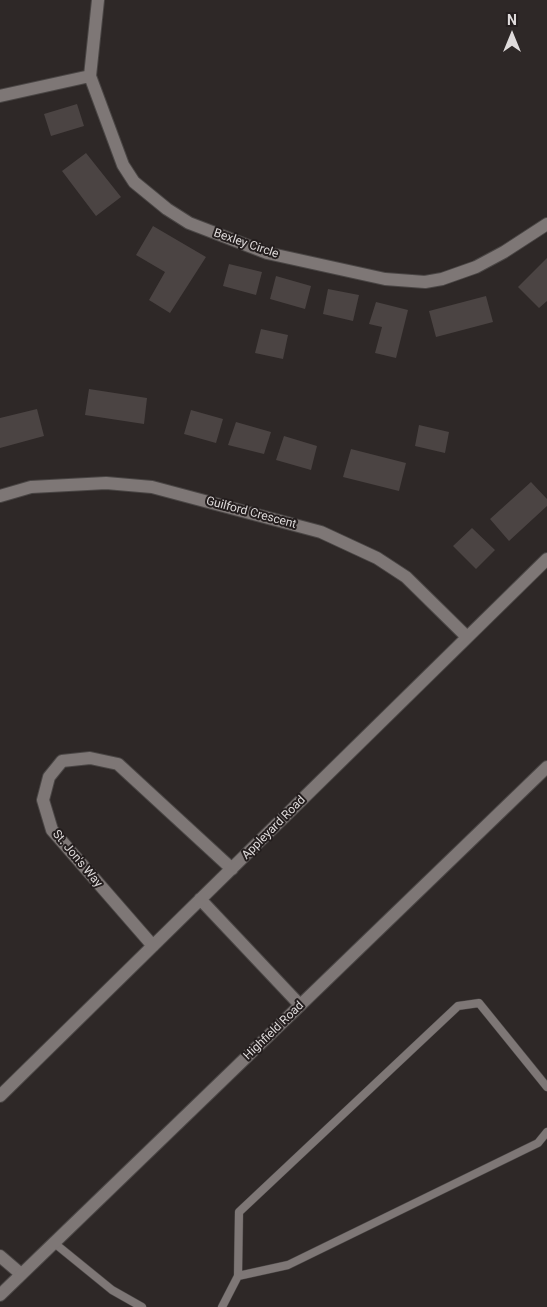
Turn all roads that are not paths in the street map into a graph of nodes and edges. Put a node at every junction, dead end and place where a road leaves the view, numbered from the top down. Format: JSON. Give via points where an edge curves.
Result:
{"nodes":[{"id":1,"x":98,"y":0,"type":"edge"},
{"id":2,"x":90,"y":76,"type":"junction"},
{"id":3,"x":0,"y":96,"type":"edge"},
{"id":4,"x":547,"y":224,"type":"edge"},
{"id":5,"x":0,"y":496,"type":"edge"},
{"id":6,"x":547,"y":559,"type":"edge"},
{"id":7,"x":467,"y":638,"type":"junction"},
{"id":8,"x":547,"y":767,"type":"edge"},
{"id":9,"x":232,"y":868,"type":"junction"},
{"id":10,"x":200,"y":899,"type":"junction"},
{"id":11,"x":153,"y":946,"type":"junction"},
{"id":12,"x":300,"y":1005,"type":"junction"},
{"id":13,"x":547,"y":1087,"type":"edge"},
{"id":14,"x":0,"y":1096,"type":"edge"},
{"id":15,"x":547,"y":1132,"type":"edge"},
{"id":16,"x":53,"y":1242,"type":"junction"},
{"id":17,"x":0,"y":1256,"type":"edge"},
{"id":18,"x":21,"y":1274,"type":"junction"},
{"id":19,"x":238,"y":1276,"type":"junction"},
{"id":20,"x":0,"y":1295,"type":"edge"},
{"id":21,"x":142,"y":1307,"type":"edge"},
{"id":22,"x":222,"y":1307,"type":"edge"}],
"edges":[{"from":1,"to":2,"type":"street","name":"Bexley Circle"},
{"from":2,"to":3,"type":"street"},
{"from":2,"to":4,"type":"street","name":"Bexley Circle","via":[[123,165],[134,182],[189,223],[267,253],[384,279],[425,282],[476,267]]},
{"from":5,"to":7,"type":"street","name":"Guilford Crescent","via":[[31,487],[106,483],[152,487],[321,532],[377,558],[406,577]]},
{"from":6,"to":7,"type":"street","name":"Appleyard Road"},
{"from":7,"to":9,"type":"street","name":"Appleyard Road"},
{"from":8,"to":12,"type":"street","name":"Highfield Road"},
{"from":9,"to":10,"type":"street","name":"Appleyard Road"},
{"from":9,"to":11,"type":"street","name":"St. Jon's Way","via":[[118,764],[90,758],[62,761],[49,777],[43,800],[52,830]]},
{"from":10,"to":11,"type":"street","name":"Appleyard Road"},
{"from":10,"to":12,"type":"street"},
{"from":11,"to":14,"type":"street","name":"Appleyard Road"},
{"from":12,"to":16,"type":"street","name":"Highfield Road"},
{"from":13,"to":19,"type":"lane","via":[[479,1003],[458,1006],[239,1212]]},
{"from":15,"to":19,"type":"lane","via":[[538,1143],[288,1265]]},
{"from":16,"to":18,"type":"street","name":"Highfield Road"},
{"from":16,"to":21,"type":"lane","via":[[112,1290]]},
{"from":17,"to":18,"type":"street"},
{"from":18,"to":20,"type":"street","name":"Highfield Road"},
{"from":19,"to":22,"type":"lane"}]}
